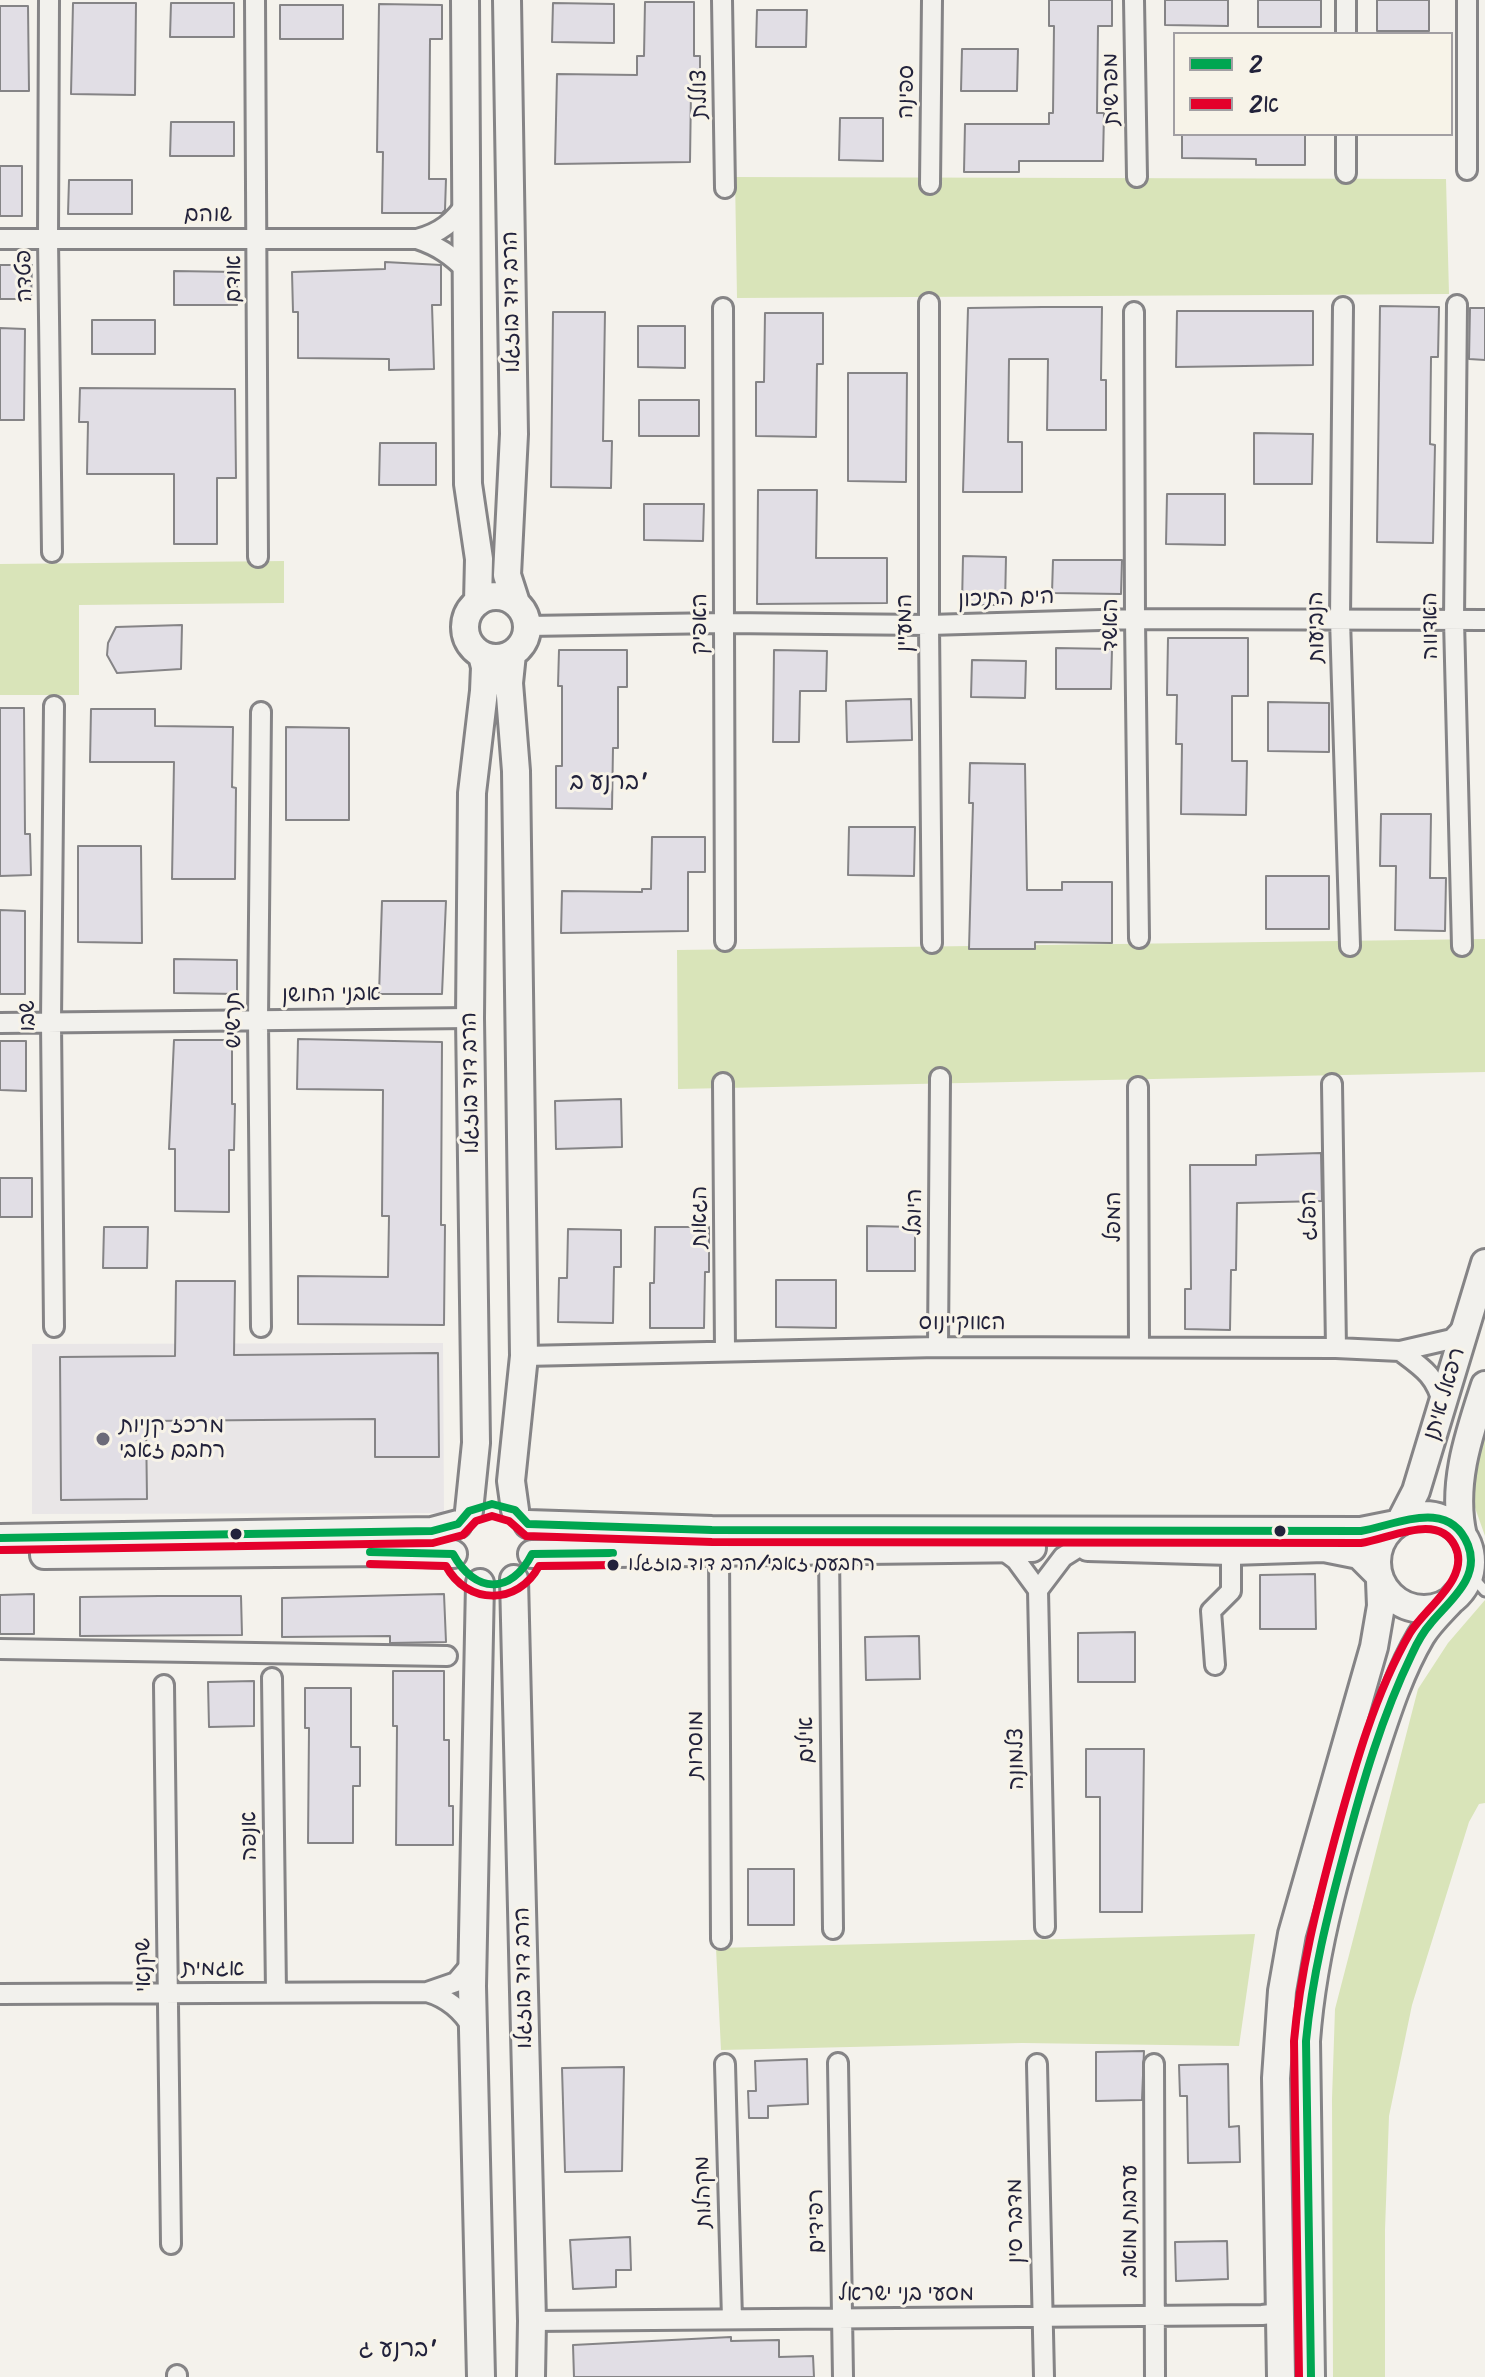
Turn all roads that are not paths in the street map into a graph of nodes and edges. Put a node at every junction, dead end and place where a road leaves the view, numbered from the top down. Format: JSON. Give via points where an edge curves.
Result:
{"nodes":[{"id":1,"x":49,"y":0,"type":"edge"},
{"id":2,"x":255,"y":0,"type":"edge"},
{"id":3,"x":465,"y":0,"type":"edge"},
{"id":4,"x":507,"y":0,"type":"edge"},
{"id":5,"x":722,"y":0,"type":"edge"},
{"id":6,"x":932,"y":0,"type":"edge"},
{"id":7,"x":1134,"y":0,"type":"edge"},
{"id":8,"x":1346,"y":0,"type":"edge"},
{"id":9,"x":1467,"y":0,"type":"edge"},
{"id":10,"x":1346,"y":32,"type":"edge"},
{"id":11,"x":1346,"y":136,"type":"edge"},
{"id":12,"x":1467,"y":170,"type":"dead end"},
{"id":13,"x":1346,"y":173,"type":"dead end"},
{"id":14,"x":1137,"y":177,"type":"dead end"},
{"id":15,"x":930,"y":184,"type":"dead end"},
{"id":16,"x":725,"y":188,"type":"dead end"},
{"id":17,"x":467,"y":202,"type":"junction"},
{"id":18,"x":0,"y":239,"type":"edge"},
{"id":19,"x":48,"y":239,"type":"junction"},
{"id":20,"x":258,"y":239,"type":"junction"},
{"id":21,"x":417,"y":239,"type":"junction"},
{"id":22,"x":467,"y":271,"type":"junction"},
{"id":23,"x":929,"y":303,"type":"dead end"},
{"id":24,"x":1457,"y":305,"type":"dead end"},
{"id":25,"x":1343,"y":307,"type":"dead end"},
{"id":26,"x":723,"y":308,"type":"dead end"},
{"id":27,"x":1134,"y":312,"type":"dead end"},
{"id":28,"x":52,"y":552,"type":"dead end"},
{"id":29,"x":258,"y":557,"type":"dead end"},
{"id":30,"x":478,"y":602,"type":"junction"},
{"id":31,"x":522,"y":614,"type":"junction"},
{"id":32,"x":1135,"y":619,"type":"junction"},
{"id":33,"x":1340,"y":619,"type":"junction"},
{"id":34,"x":1454,"y":620,"type":"junction"},
{"id":35,"x":1485,"y":620,"type":"edge"},
{"id":36,"x":724,"y":623,"type":"junction"},
{"id":37,"x":929,"y":625,"type":"junction"},
{"id":38,"x":512,"y":654,"type":"junction"},
{"id":39,"x":482,"y":655,"type":"junction"},
{"id":40,"x":54,"y":706,"type":"dead end"},
{"id":41,"x":261,"y":712,"type":"dead end"},
{"id":42,"x":1139,"y":938,"type":"dead end"},
{"id":43,"x":725,"y":941,"type":"dead end"},
{"id":44,"x":932,"y":943,"type":"dead end"},
{"id":45,"x":1350,"y":946,"type":"dead end"},
{"id":46,"x":1462,"y":946,"type":"dead end"},
{"id":47,"x":470,"y":1018,"type":"junction"},
{"id":48,"x":258,"y":1020,"type":"junction"},
{"id":49,"x":51,"y":1022,"type":"junction"},
{"id":50,"x":0,"y":1023,"type":"edge"},
{"id":51,"x":940,"y":1078,"type":"dead end"},
{"id":52,"x":723,"y":1083,"type":"dead end"},
{"id":53,"x":1332,"y":1084,"type":"dead end"},
{"id":54,"x":1138,"y":1087,"type":"dead end"},
{"id":55,"x":1485,"y":1263,"type":"edge"},
{"id":56,"x":1466,"y":1324,"type":"junction"},
{"id":57,"x":54,"y":1327,"type":"dead end"},
{"id":58,"x":261,"y":1327,"type":"dead end"},
{"id":59,"x":938,"y":1347,"type":"junction"},
{"id":60,"x":1139,"y":1347,"type":"junction"},
{"id":61,"x":1336,"y":1348,"type":"junction"},
{"id":62,"x":725,"y":1351,"type":"junction"},
{"id":63,"x":1400,"y":1351,"type":"junction"},
{"id":64,"x":524,"y":1356,"type":"junction"},
{"id":65,"x":1485,"y":1385,"type":"edge"},
{"id":66,"x":1443,"y":1405,"type":"junction"},
{"id":67,"x":521,"y":1517,"type":"junction"},
{"id":68,"x":464,"y":1518,"type":"junction"},
{"id":69,"x":1398,"y":1523,"type":"junction"},
{"id":70,"x":1463,"y":1536,"type":"junction"},
{"id":71,"x":0,"y":1538,"type":"edge"},
{"id":72,"x":1079,"y":1547,"type":"junction"},
{"id":73,"x":1000,"y":1548,"type":"junction"},
{"id":74,"x":719,"y":1551,"type":"junction"},
{"id":75,"x":829,"y":1551,"type":"junction"},
{"id":76,"x":1231,"y":1551,"type":"junction"},
{"id":77,"x":453,"y":1554,"type":"junction"},
{"id":78,"x":532,"y":1554,"type":"junction"},
{"id":79,"x":0,"y":1556,"type":"edge"},
{"id":80,"x":1379,"y":1578,"type":"junction"},
{"id":81,"x":514,"y":1579,"type":"junction"},
{"id":82,"x":480,"y":1583,"type":"junction"},
{"id":83,"x":1470,"y":1586,"type":"edge"},
{"id":84,"x":1038,"y":1590,"type":"junction"},
{"id":85,"x":0,"y":1649,"type":"edge"},
{"id":86,"x":447,"y":1656,"type":"dead end"},
{"id":87,"x":1215,"y":1665,"type":"dead end"},
{"id":88,"x":272,"y":1678,"type":"dead end"},
{"id":89,"x":164,"y":1685,"type":"dead end"},
{"id":90,"x":1045,"y":1927,"type":"dead end"},
{"id":91,"x":833,"y":1929,"type":"dead end"},
{"id":92,"x":721,"y":1939,"type":"dead end"},
{"id":93,"x":473,"y":1962,"type":"junction"},
{"id":94,"x":276,"y":1992,"type":"junction"},
{"id":95,"x":427,"y":1992,"type":"junction"},
{"id":96,"x":168,"y":1993,"type":"junction"},
{"id":97,"x":0,"y":1994,"type":"edge"},
{"id":98,"x":473,"y":2030,"type":"junction"},
{"id":99,"x":838,"y":2063,"type":"dead end"},
{"id":100,"x":725,"y":2064,"type":"dead end"},
{"id":101,"x":1037,"y":2064,"type":"dead end"},
{"id":102,"x":1154,"y":2064,"type":"dead end"},
{"id":103,"x":171,"y":2244,"type":"dead end"},
{"id":104,"x":1280,"y":2313,"type":"junction"},
{"id":105,"x":1155,"y":2316,"type":"junction"},
{"id":106,"x":1043,"y":2317,"type":"junction"},
{"id":107,"x":732,"y":2319,"type":"junction"},
{"id":108,"x":842,"y":2319,"type":"junction"},
{"id":109,"x":532,"y":2321,"type":"junction"},
{"id":110,"x":481,"y":2377,"type":"edge"},
{"id":111,"x":531,"y":2377,"type":"edge"},
{"id":112,"x":843,"y":2377,"type":"edge"},
{"id":113,"x":1044,"y":2377,"type":"edge"},
{"id":114,"x":1155,"y":2377,"type":"edge"},
{"id":115,"x":1281,"y":2377,"type":"edge"},
{"id":116,"x":1311,"y":2377,"type":"edge"}],
"edges":[{"from":1,"to":19,"type":"street","name":"פטדה"},
{"from":2,"to":20,"type":"street","name":"אודם"},
{"from":3,"to":17,"type":"street","name":"הרב דוד בוזגלו"},
{"from":4,"to":31,"type":"street","name":"הרב דוד בוזגלו","via":[[514,434],[507,575]]},
{"from":5,"to":16,"type":"street","name":"צוללת"},
{"from":6,"to":15,"type":"street","name":"ספינה"},
{"from":7,"to":14,"type":"street","name":"מפרשית"},
{"from":8,"to":10,"type":"street"},
{"from":9,"to":12,"type":"street"},
{"from":11,"to":13,"type":"street"},
{"from":17,"to":21,"type":"street","name":"שוהם","via":[[445,227]]},
{"from":17,"to":22,"type":"street","name":"הרב דוד בוזגלו"},
{"from":18,"to":19,"type":"street","name":"שוהם"},
{"from":19,"to":20,"type":"street","name":"שוהם"},
{"from":19,"to":28,"type":"street","name":"פטדה"},
{"from":20,"to":21,"type":"street","name":"שוהם"},
{"from":20,"to":29,"type":"street","name":"אודם"},
{"from":21,"to":22,"type":"street","name":"שוהם","via":[[453,256]]},
{"from":22,"to":30,"type":"street","name":"הרב דוד בוזגלו","via":[[468,484],[479,559]]},
{"from":23,"to":37,"type":"street","name":"המעיין"},
{"from":24,"to":34,"type":"street","name":"האדווה"},
{"from":25,"to":33,"type":"street","name":"הנביעות"},
{"from":26,"to":36,"type":"street","name":"האפיק"},
{"from":27,"to":32,"type":"street","name":"האשד"},
{"from":30,"to":31,"type":"street","via":[[498,596]]},
{"from":30,"to":39,"type":"street","via":[[466,630]]},
{"from":31,"to":36,"type":"street","name":"הים התיכון"},
{"from":31,"to":38,"type":"street","via":[[525,639]]},
{"from":32,"to":33,"type":"street","name":"הים התיכון"},
{"from":32,"to":37,"type":"street","name":"הים התיכון"},
{"from":32,"to":42,"type":"street","name":"האשד"},
{"from":33,"to":34,"type":"street","name":"הים התיכון"},
{"from":33,"to":45,"type":"street","name":"הנביעות"},
{"from":34,"to":35,"type":"street","name":"הים התיכון"},
{"from":34,"to":46,"type":"street","name":"האדווה"},
{"from":36,"to":37,"type":"street","name":"הים התיכון"},
{"from":36,"to":43,"type":"street","name":"האפיק"},
{"from":37,"to":44,"type":"street","name":"המעיין"},
{"from":38,"to":39,"type":"street"},
{"from":38,"to":64,"type":"street"},
{"from":39,"to":47,"type":"street","name":"הרב דוד בוזגלו","via":[[484,691],[472,793]]},
{"from":40,"to":49,"type":"street","name":"שבו"},
{"from":41,"to":48,"type":"street","name":"תרשיש"},
{"from":47,"to":48,"type":"street","name":"אבני החושן"},
{"from":47,"to":68,"type":"street","name":"הרב דוד בוזגלו","via":[[476,1443]]},
{"from":48,"to":49,"type":"street","name":"אבני החושן"},
{"from":48,"to":58,"type":"street","name":"תרשיש"},
{"from":49,"to":50,"type":"street","name":"אבני החושן"},
{"from":49,"to":57,"type":"street","name":"שבו"},
{"from":51,"to":59,"type":"street","name":"היובל"},
{"from":52,"to":62,"type":"street","name":"הגאות"},
{"from":53,"to":61,"type":"street","name":"הפלג"},
{"from":54,"to":60,"type":"street","name":"המפל"},
{"from":55,"to":56,"type":"street","name":"רפאל איתן"},
{"from":56,"to":63,"type":"street","name":"האוקיינוס","via":[[1452,1339]]},
{"from":56,"to":66,"type":"street","name":"רפאל איתן"},
{"from":59,"to":60,"type":"street","name":"האוקיינוס"},
{"from":59,"to":62,"type":"street","name":"האוקיינוס"},
{"from":60,"to":61,"type":"street","name":"האוקיינוס"},
{"from":61,"to":63,"type":"street","name":"האוקיינוס"},
{"from":62,"to":64,"type":"street","name":"האוקיינוס"},
{"from":63,"to":66,"type":"street","via":[[1429,1373]]},
{"from":64,"to":67,"type":"street","via":[[511,1481]]},
{"from":65,"to":70,"type":"street","name":"רפאל איתן","via":[[1459,1484]]},
{"from":66,"to":69,"type":"street","name":"רפאל איתן","via":[[1416,1491]]},
{"from":67,"to":68,"type":"street","via":[[492,1504]]},
{"from":67,"to":69,"type":"street","via":[[712,1530],[1361,1531]]},
{"from":67,"to":78,"type":"street"},
{"from":68,"to":71,"type":"street","via":[[432,1531]]},
{"from":68,"to":77,"type":"street","via":[[452,1542]]},
{"from":69,"to":70,"type":"street","via":[[1433,1516]]},
{"from":69,"to":80,"type":"street","via":[[1381,1542]]},
{"from":70,"to":83,"type":"street","via":[[1470,1554]]},
{"from":72,"to":73,"type":"street"},
{"from":72,"to":76,"type":"street"},
{"from":72,"to":84,"type":"street","via":[[1063,1557]]},
{"from":73,"to":75,"type":"street"},
{"from":73,"to":84,"type":"street"},
{"from":74,"to":75,"type":"street"},
{"from":74,"to":78,"type":"street"},
{"from":74,"to":92,"type":"street","name":"מוסרות"},
{"from":75,"to":91,"type":"street","name":"אילים"},
{"from":76,"to":80,"type":"street","via":[[1324,1548],[1359,1555]]},
{"from":76,"to":87,"type":"street","via":[[1231,1591],[1211,1611]]},
{"from":77,"to":79,"type":"street"},
{"from":77,"to":82,"type":"street","via":[[465,1574]]},
{"from":78,"to":81,"type":"street"},
{"from":80,"to":83,"type":"street","via":[[1391,1596],[1410,1607],[1432,1608]]},
{"from":80,"to":104,"type":"street","via":[[1381,1606],[1374,1647],[1292,1934],[1282,1991],[1276,2078]]},
{"from":81,"to":82,"type":"street"},
{"from":81,"to":109,"type":"street","name":"הרב דוד בוזגלו"},
{"from":82,"to":93,"type":"street"},
{"from":83,"to":116,"type":"street","via":[[1421,1635],[1391,1699],[1317,1949],[1306,2041]]},
{"from":84,"to":90,"type":"street","name":"צלמונה"},
{"from":85,"to":86,"type":"street"},
{"from":88,"to":94,"type":"street","name":"אנפה"},
{"from":89,"to":96,"type":"street","name":"שקנאי"},
{"from":93,"to":95,"type":"street","name":"אגמית","via":[[456,1982]]},
{"from":93,"to":98,"type":"street"},
{"from":94,"to":95,"type":"street","name":"אגמית"},
{"from":94,"to":96,"type":"street","name":"אגמית"},
{"from":95,"to":98,"type":"street","name":"אגמית","via":[[455,2006]]},
{"from":96,"to":97,"type":"street","name":"אגמית"},
{"from":96,"to":103,"type":"street","name":"שקנאי"},
{"from":98,"to":110,"type":"street"},
{"from":99,"to":108,"type":"street","name":"רפידים"},
{"from":100,"to":107,"type":"street","name":"מקהלות"},
{"from":101,"to":106,"type":"street","name":"מדבר סין"},
{"from":102,"to":105,"type":"street","name":"ערבות מואב"},
{"from":104,"to":105,"type":"street","name":"מסעי בני ישראל"},
{"from":104,"to":115,"type":"street"},
{"from":105,"to":106,"type":"street","name":"מסעי בני ישראל"},
{"from":105,"to":114,"type":"street","name":"ערבות מואב"},
{"from":106,"to":108,"type":"street","name":"מסעי בני ישראל"},
{"from":106,"to":113,"type":"street","name":"מדבר סין"},
{"from":107,"to":108,"type":"street","name":"מסעי בני ישראל"},
{"from":107,"to":109,"type":"street","name":"מסעי בני ישראל"},
{"from":108,"to":112,"type":"street","name":"רפידים"},
{"from":109,"to":111,"type":"street","name":"הרב דוד בוזגלו"}]}
